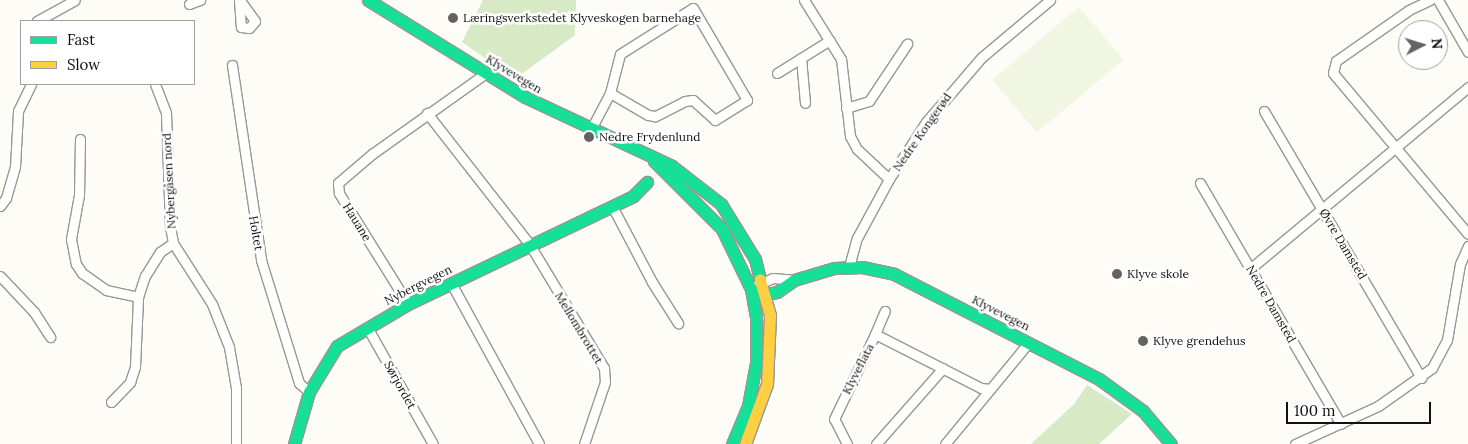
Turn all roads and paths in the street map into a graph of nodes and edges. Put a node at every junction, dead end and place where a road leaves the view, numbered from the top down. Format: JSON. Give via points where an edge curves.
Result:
{"nodes":[{"id":1,"x":75,"y":0,"type":"edge"},
{"id":2,"x":200,"y":0,"type":"edge"},
{"id":3,"x":368,"y":0,"type":"edge"},
{"id":4,"x":804,"y":0,"type":"edge"},
{"id":5,"x":1050,"y":0,"type":"edge"},
{"id":6,"x":1430,"y":0,"type":"edge"},
{"id":7,"x":1438,"y":0,"type":"edge"},
{"id":8,"x":189,"y":4,"type":"dead end"},
{"id":9,"x":39,"y":20,"type":"edge"},
{"id":10,"x":830,"y":40,"type":"junction"},
{"id":11,"x":907,"y":44,"type":"dead end"},
{"id":12,"x":1468,"y":52,"type":"edge"},
{"id":13,"x":800,"y":58,"type":"junction"},
{"id":14,"x":232,"y":64,"type":"dead end"},
{"id":15,"x":486,"y":73,"type":"junction"},
{"id":16,"x":776,"y":73,"type":"dead end"},
{"id":17,"x":31,"y":85,"type":"edge"},
{"id":18,"x":155,"y":85,"type":"edge"},
{"id":19,"x":1468,"y":87,"type":"edge"},
{"id":20,"x":610,"y":93,"type":"junction"},
{"id":21,"x":805,"y":103,"type":"dead end"},
{"id":22,"x":846,"y":108,"type":"junction"},
{"id":23,"x":1264,"y":111,"type":"dead end"},
{"id":24,"x":427,"y":113,"type":"junction"},
{"id":25,"x":591,"y":129,"type":"junction"},
{"id":26,"x":80,"y":139,"type":"dead end"},
{"id":27,"x":1395,"y":148,"type":"junction"},
{"id":28,"x":652,"y":159,"type":"junction"},
{"id":29,"x":889,"y":179,"type":"junction"},
{"id":30,"x":647,"y":182,"type":"dead end"},
{"id":31,"x":1200,"y":184,"type":"dead end"},
{"id":32,"x":0,"y":206,"type":"edge"},
{"id":33,"x":612,"y":206,"type":"junction"},
{"id":34,"x":1322,"y":210,"type":"junction"},
{"id":35,"x":1468,"y":234,"type":"edge"},
{"id":36,"x":173,"y":243,"type":"junction"},
{"id":37,"x":530,"y":245,"type":"junction"},
{"id":38,"x":1468,"y":246,"type":"edge"},
{"id":39,"x":849,"y":267,"type":"junction"},
{"id":40,"x":1251,"y":268,"type":"junction"},
{"id":41,"x":0,"y":276,"type":"edge"},
{"id":42,"x":794,"y":280,"type":"junction"},
{"id":43,"x":763,"y":281,"type":"junction"},
{"id":44,"x":451,"y":283,"type":"junction"},
{"id":45,"x":751,"y":289,"type":"junction"},
{"id":46,"x":766,"y":294,"type":"junction"},
{"id":47,"x":138,"y":297,"type":"junction"},
{"id":48,"x":408,"y":304,"type":"junction"},
{"id":49,"x":885,"y":311,"type":"dead end"},
{"id":50,"x":678,"y":322,"type":"dead end"},
{"id":51,"x":367,"y":327,"type":"junction"},
{"id":52,"x":875,"y":334,"type":"junction"},
{"id":53,"x":50,"y":337,"type":"dead end"},
{"id":54,"x":1028,"y":342,"type":"junction"},
{"id":55,"x":943,"y":368,"type":"junction"},
{"id":56,"x":1421,"y":378,"type":"junction"},
{"id":57,"x":990,"y":389,"type":"junction"},
{"id":58,"x":309,"y":392,"type":"junction"},
{"id":59,"x":111,"y":402,"type":"dead end"},
{"id":60,"x":1341,"y":424,"type":"junction"},
{"id":61,"x":236,"y":444,"type":"edge"},
{"id":62,"x":294,"y":444,"type":"edge"},
{"id":63,"x":433,"y":444,"type":"edge"},
{"id":64,"x":539,"y":444,"type":"edge"},
{"id":65,"x":584,"y":444,"type":"edge"},
{"id":66,"x":732,"y":444,"type":"edge"},
{"id":67,"x":746,"y":444,"type":"edge"},
{"id":68,"x":847,"y":444,"type":"edge"},
{"id":69,"x":876,"y":444,"type":"edge"},
{"id":70,"x":945,"y":444,"type":"edge"},
{"id":71,"x":1171,"y":444,"type":"edge"},
{"id":72,"x":1296,"y":444,"type":"edge"}],
"edges":[{"from":1,"to":9,"type":"street"},
{"from":2,"to":8,"type":"street"},
{"from":3,"to":15,"type":"main road","name":"Klyvevegen"},
{"from":4,"to":10,"type":"street"},
{"from":5,"to":29,"type":"street","name":"Nedre Kongerød","via":[[982,58],[951,90]]},
{"from":6,"to":27,"type":"street","via":[[1409,10],[1336,61],[1332,68],[1335,76]]},
{"from":7,"to":12,"type":"street"},
{"from":10,"to":13,"type":"street"},
{"from":10,"to":22,"type":"street","via":[[841,59]]},
{"from":11,"to":22,"type":"street","via":[[869,101]]},
{"from":13,"to":16,"type":"street"},
{"from":13,"to":21,"type":"street"},
{"from":14,"to":58,"type":"street","name":"Holtet","via":[[261,260],[300,383]]},
{"from":15,"to":24,"type":"street","name":"Hauane"},
{"from":15,"to":25,"type":"main road","name":"Klyvevegen","via":[[547,109]]},
{"from":17,"to":32,"type":"street","via":[[18,111],[15,167],[6,198]]},
{"from":18,"to":36,"type":"street","name":"Nybergåsen nord","via":[[166,114]]},
{"from":19,"to":27,"type":"street"},
{"from":20,"to":20,"type":"street","via":[[620,54],[692,8],[747,100],[715,120],[693,100],[655,116]]},
{"from":20,"to":25,"type":"street"},
{"from":22,"to":29,"type":"street","via":[[850,136],[857,149]]},
{"from":23,"to":34,"type":"street","name":"Øvre Damsted"},
{"from":24,"to":37,"type":"street"},
{"from":24,"to":48,"type":"street","name":"Hauane","via":[[338,183],[339,193]]},
{"from":25,"to":28,"type":"main road","name":"Klyvevegen"},
{"from":26,"to":47,"type":"street","via":[[79,195],[72,239],[76,264],[82,273],[106,290]]},
{"from":27,"to":34,"type":"street"},
{"from":27,"to":35,"type":"street"},
{"from":28,"to":43,"type":"main road","name":"Klyvevegen","via":[[672,166],[721,204],[747,242]]},
{"from":28,"to":45,"type":"main road","name":"Klyvevegen","via":[[722,229],[738,255]]},
{"from":29,"to":39,"type":"street","name":"Nedre Kongerød","via":[[853,247]]},
{"from":30,"to":33,"type":"main road","name":"Nybergvegen","via":[[634,196]]},
{"from":31,"to":40,"type":"street","name":"Nedre Damsted"},
{"from":33,"to":37,"type":"main road","name":"Nybergvegen"},
{"from":33,"to":50,"type":"street","via":[[652,282]]},
{"from":34,"to":40,"type":"street"},
{"from":34,"to":56,"type":"street","name":"Øvre Damsted"},
{"from":36,"to":47,"type":"street","via":[[150,266]]},
{"from":36,"to":61,"type":"street","name":"Nybergåsen nord","via":[[212,304],[230,347],[236,388]]},
{"from":37,"to":44,"type":"main road","name":"Nybergvegen"},
{"from":37,"to":65,"type":"street","name":"Mellombrottet","via":[[606,375]]},
{"from":38,"to":56,"type":"street","via":[[1460,264],[1447,340],[1438,360]]},
{"from":39,"to":42,"type":"main road","name":"Klyvevegen"},
{"from":39,"to":54,"type":"main road","name":"Klyvevegen","via":[[876,268],[894,274]]},
{"from":40,"to":60,"type":"street","name":"Nedre Damsted"},
{"from":41,"to":53,"type":"street","via":[[34,312]]},
{"from":42,"to":43,"type":"street","name":"Klyvevegen","via":[[786,277]]},
{"from":42,"to":46,"type":"main road","name":"Klyvevegen","via":[[788,287]]},
{"from":43,"to":45,"type":"street","name":"Klyvevegen"},
{"from":43,"to":46,"type":"main road","name":"Klyvevegen"},
{"from":44,"to":48,"type":"main road","name":"Nybergvegen"},
{"from":44,"to":64,"type":"street"},
{"from":45,"to":46,"type":"main road"},
{"from":45,"to":66,"type":"main road","name":"Klyvevegen","via":[[756,316],[756,363],[748,406]]},
{"from":46,"to":67,"type":"main road","name":"Klyvevegen","via":[[771,340],[767,384]]},
{"from":47,"to":59,"type":"street","via":[[135,367],[130,382]]},
{"from":48,"to":51,"type":"main road","name":"Nybergvegen"},
{"from":49,"to":52,"type":"street"},
{"from":51,"to":58,"type":"main road","name":"Nybergvegen","via":[[337,346]]},
{"from":51,"to":63,"type":"street","name":"Sørjordet"},
{"from":52,"to":55,"type":"street","name":"Klyveflata"},
{"from":52,"to":68,"type":"street","name":"Klyveflata","via":[[834,418]]},
{"from":54,"to":57,"type":"street"},
{"from":54,"to":71,"type":"main road","name":"Klyvevegen","via":[[1068,361],[1120,393],[1143,411]]},
{"from":55,"to":57,"type":"street","name":"Klyveflata"},
{"from":55,"to":69,"type":"street"},
{"from":56,"to":60,"type":"street","via":[[1385,402]]},
{"from":57,"to":70,"type":"street"},
{"from":58,"to":62,"type":"main road","name":"Nybergvegen"},
{"from":60,"to":72,"type":"street"}]}
